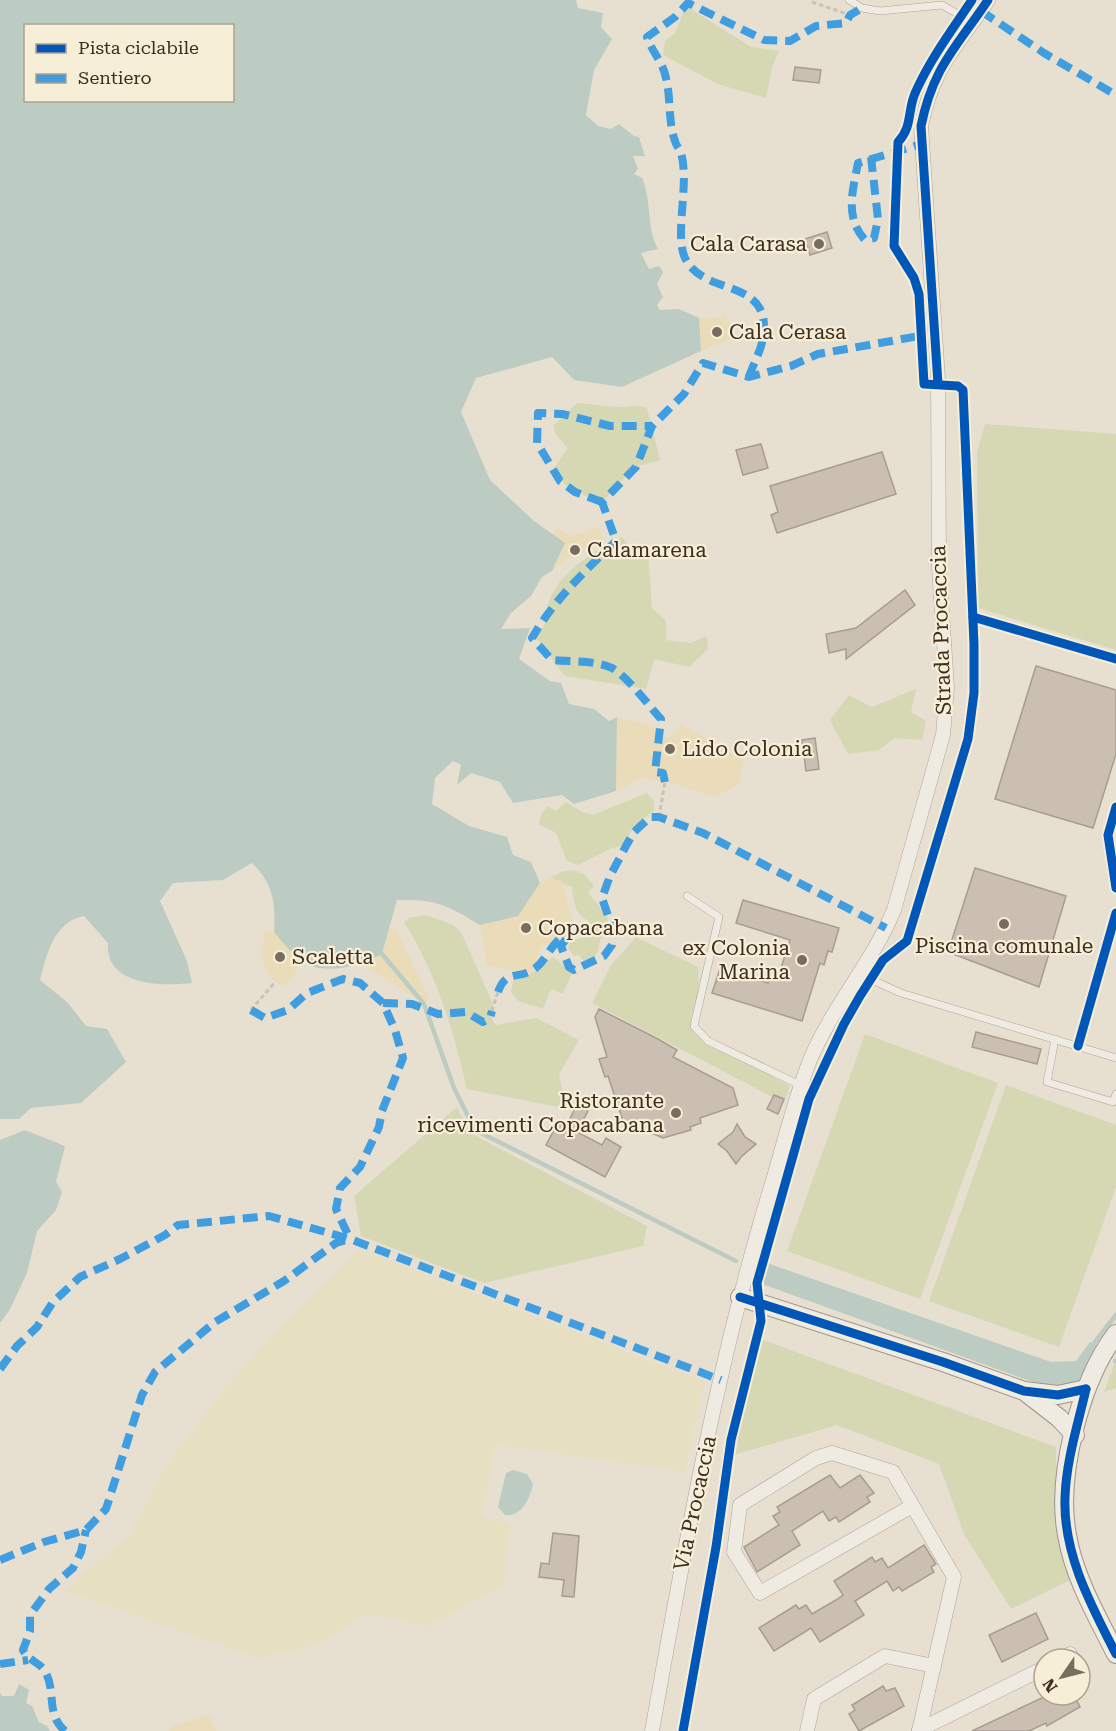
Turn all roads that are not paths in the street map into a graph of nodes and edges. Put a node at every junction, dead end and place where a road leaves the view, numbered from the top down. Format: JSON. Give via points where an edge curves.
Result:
{"nodes":[{"id":1,"x":849,"y":0,"type":"edge"},
{"id":2,"x":988,"y":0,"type":"edge"},
{"id":3,"x":968,"y":28,"type":"junction"},
{"id":4,"x":687,"y":896,"type":"dead end"},
{"id":5,"x":859,"y":974,"type":"junction"},
{"id":6,"x":1055,"y":1039,"type":"junction"},
{"id":7,"x":1116,"y":1058,"type":"edge"},
{"id":8,"x":802,"y":1086,"type":"junction"},
{"id":9,"x":1116,"y":1094,"type":"edge"},
{"id":10,"x":745,"y":1276,"type":"joint"},
{"id":11,"x":740,"y":1297,"type":"junction"},
{"id":12,"x":1116,"y":1334,"type":"edge"},
{"id":13,"x":1089,"y":1383,"type":"junction"},
{"id":14,"x":1024,"y":1391,"type":"junction"},
{"id":15,"x":1075,"y":1435,"type":"junction"},
{"id":16,"x":912,"y":1506,"type":"junction"},
{"id":17,"x":1116,"y":1654,"type":"edge"},
{"id":18,"x":934,"y":1666,"type":"junction"},
{"id":19,"x":1032,"y":1674,"type":"edge"},
{"id":20,"x":652,"y":1731,"type":"edge"},
{"id":21,"x":807,"y":1731,"type":"edge"},
{"id":22,"x":919,"y":1731,"type":"edge"}],
"edges":[{"from":1,"to":3,"type":"lane","via":[[862,8],[880,11],[942,5],[958,14]]},
{"from":2,"to":3,"type":"street","name":"Strada Procaccia"},
{"from":3,"to":5,"type":"street","name":"Strada Procaccia","via":[[944,61],[927,95],[921,126],[938,379],[939,568],[947,687],[943,735],[897,899],[886,928]]},
{"from":4,"to":8,"type":"lane","via":[[719,917],[694,1026],[708,1041]]},
{"from":5,"to":6,"type":"lane","via":[[901,993]]},
{"from":5,"to":8,"type":"street","name":"Strada Procaccia","via":[[825,1029]]},
{"from":6,"to":7,"type":"lane"},
{"from":6,"to":9,"type":"lane","via":[[1047,1082],[1113,1101]]},
{"from":8,"to":10,"type":"street","name":"Strada Procaccia"},
{"from":10,"to":11,"type":"street","name":"Via Procaccia"},
{"from":11,"to":14,"type":"street"},
{"from":11,"to":20,"type":"street","name":"Via Procaccia","via":[[678,1583]]},
{"from":12,"to":13,"type":"street"},
{"from":13,"to":14,"type":"street","via":[[1058,1395]]},
{"from":13,"to":15,"type":"street"},
{"from":14,"to":15,"type":"street"},
{"from":15,"to":17,"type":"street","via":[[1065,1497],[1067,1535],[1079,1576]]},
{"from":16,"to":16,"type":"street","via":[[760,1593],[734,1552],[740,1505],[832,1452],[893,1472]]},
{"from":16,"to":18,"type":"street","via":[[954,1576]]},
{"from":18,"to":21,"type":"street","via":[[885,1656],[814,1700]]},
{"from":18,"to":22,"type":"street"},
{"from":19,"to":22,"type":"street"}]}
